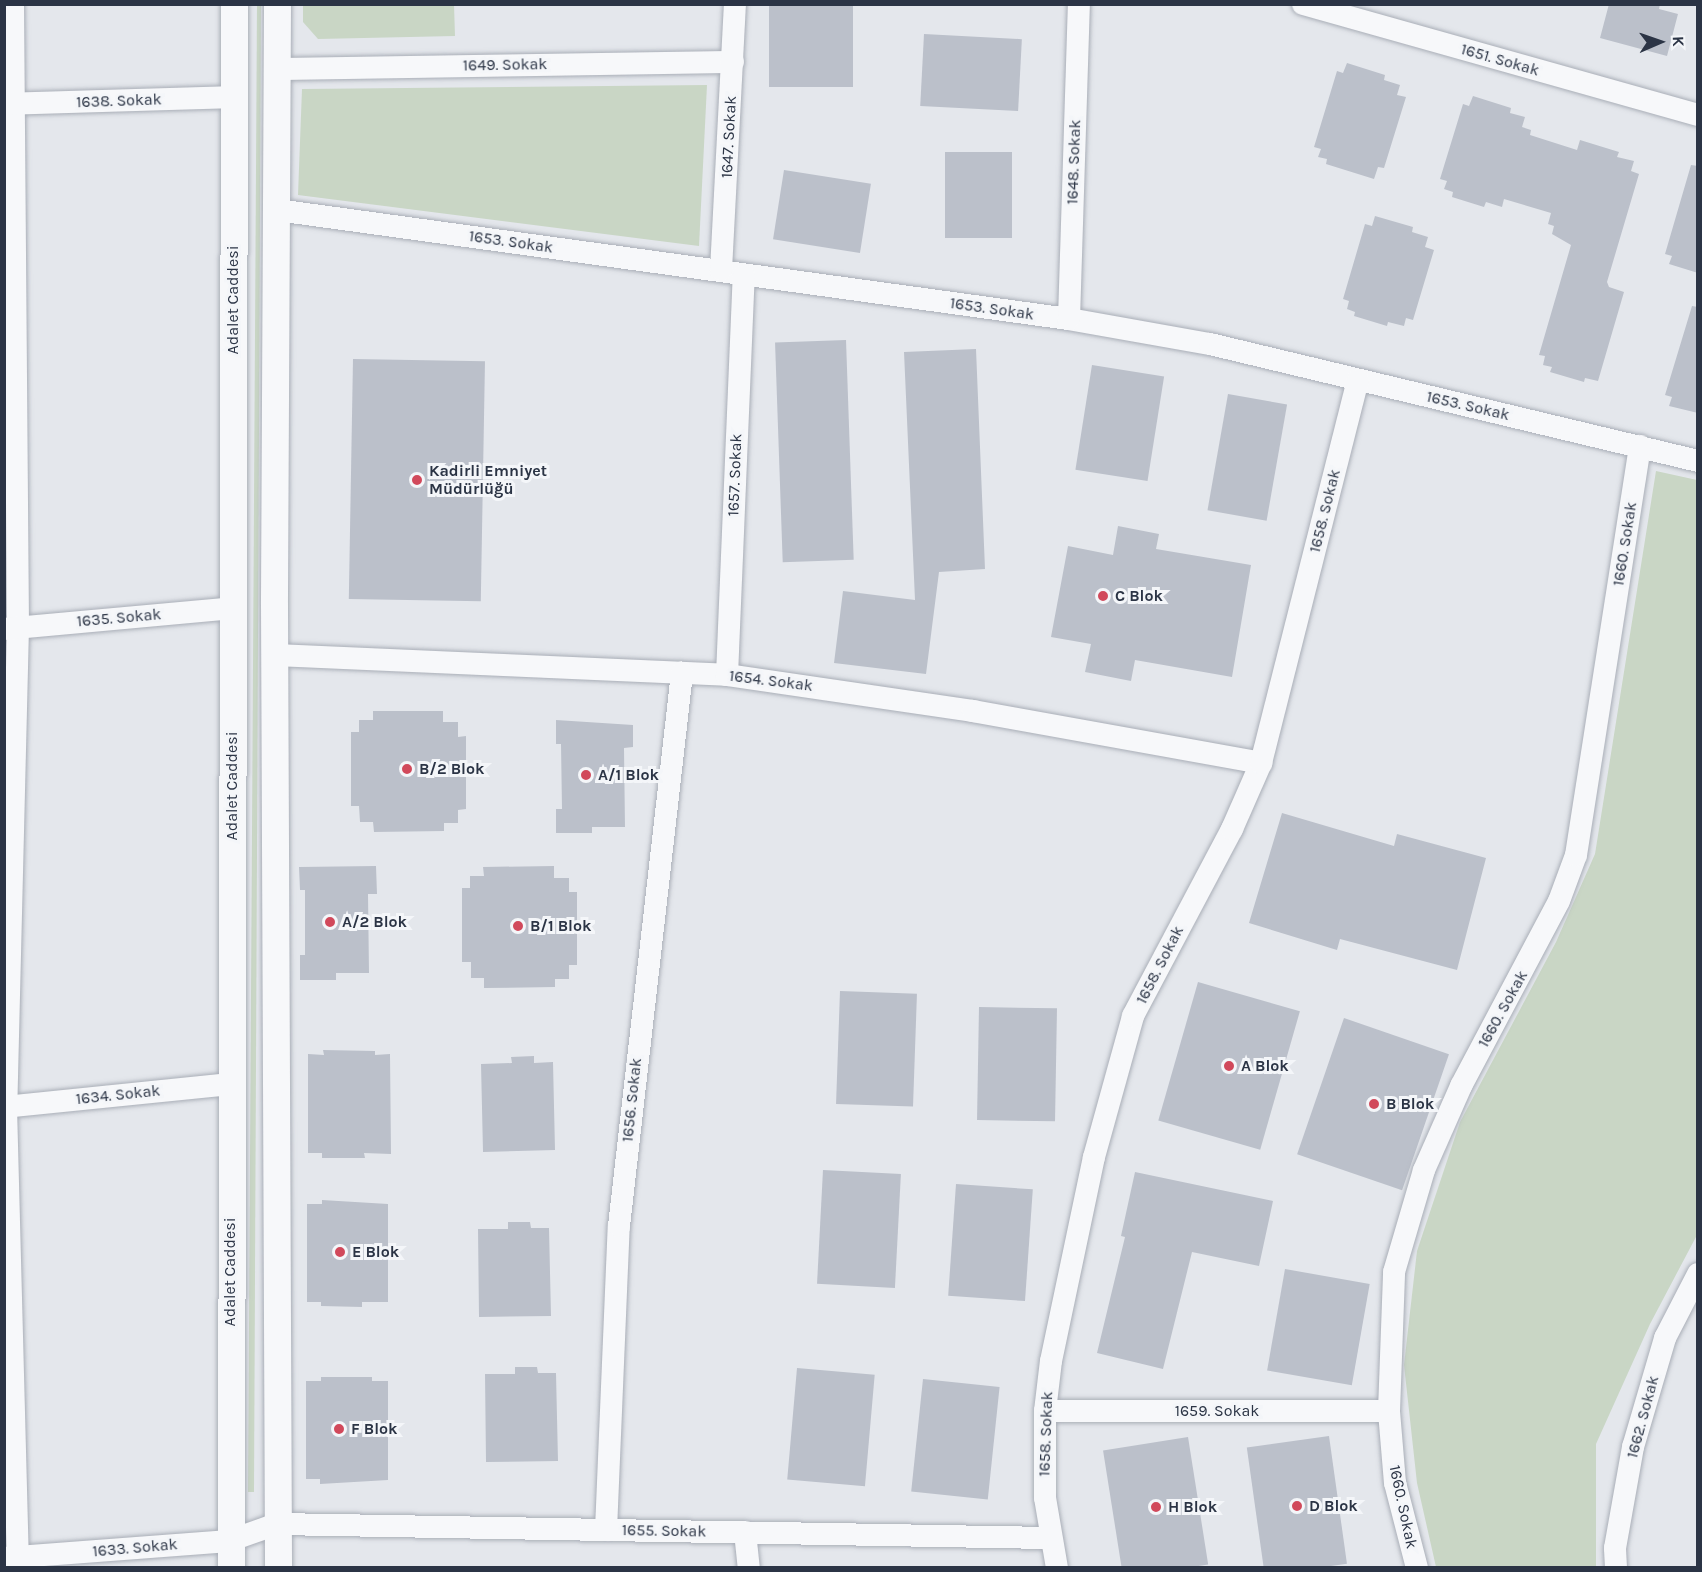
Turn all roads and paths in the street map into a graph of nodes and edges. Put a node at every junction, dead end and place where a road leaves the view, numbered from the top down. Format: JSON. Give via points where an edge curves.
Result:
{"nodes":[{"id":1,"x":13,"y":4,"type":"edge"},
{"id":2,"x":234,"y":4,"type":"edge"},
{"id":3,"x":277,"y":4,"type":"edge"},
{"id":4,"x":735,"y":4,"type":"edge"},
{"id":5,"x":1079,"y":4,"type":"edge"},
{"id":6,"x":1303,"y":4,"type":"edge"},
{"id":7,"x":733,"y":62,"type":"junction"},
{"id":8,"x":277,"y":69,"type":"junction"},
{"id":9,"x":234,"y":97,"type":"junction"},
{"id":10,"x":8,"y":104,"type":"edge"},
{"id":11,"x":1698,"y":115,"type":"edge"},
{"id":12,"x":277,"y":210,"type":"junction"},
{"id":13,"x":721,"y":270,"type":"junction"},
{"id":14,"x":744,"y":275,"type":"junction"},
{"id":15,"x":1069,"y":320,"type":"junction"},
{"id":16,"x":1358,"y":380,"type":"junction"},
{"id":17,"x":1640,"y":446,"type":"junction"},
{"id":18,"x":1698,"y":460,"type":"edge"},
{"id":19,"x":233,"y":608,"type":"junction"},
{"id":20,"x":11,"y":628,"type":"edge"},
{"id":21,"x":275,"y":655,"type":"junction"},
{"id":22,"x":682,"y":673,"type":"junction"},
{"id":23,"x":727,"y":675,"type":"junction"},
{"id":24,"x":1261,"y":763,"type":"junction"},
{"id":25,"x":232,"y":1084,"type":"junction"},
{"id":26,"x":5,"y":1107,"type":"edge"},
{"id":27,"x":1698,"y":1274,"type":"edge"},
{"id":28,"x":1045,"y":1411,"type":"junction"},
{"id":29,"x":1389,"y":1411,"type":"junction"},
{"id":30,"x":277,"y":1524,"type":"junction"},
{"id":31,"x":606,"y":1530,"type":"junction"},
{"id":32,"x":745,"y":1533,"type":"junction"},
{"id":33,"x":1051,"y":1538,"type":"junction"},
{"id":34,"x":230,"y":1554,"type":"edge"},
{"id":35,"x":11,"y":1558,"type":"edge"},
{"id":36,"x":278,"y":1568,"type":"edge"},
{"id":37,"x":749,"y":1568,"type":"edge"},
{"id":38,"x":1057,"y":1568,"type":"edge"},
{"id":39,"x":1417,"y":1568,"type":"edge"},
{"id":40,"x":1616,"y":1568,"type":"edge"}],
"edges":[{"from":1,"to":10,"type":"street"},
{"from":2,"to":9,"type":"street","name":"Adalet Caddesi"},
{"from":3,"to":8,"type":"street"},
{"from":4,"to":7,"type":"street","name":"1647. Sokak"},
{"from":5,"to":15,"type":"street","name":"1648. Sokak"},
{"from":6,"to":11,"type":"street","name":"1651. Sokak"},
{"from":7,"to":8,"type":"street","name":"1649. Sokak"},
{"from":7,"to":13,"type":"street","name":"1647. Sokak"},
{"from":8,"to":12,"type":"street"},
{"from":9,"to":10,"type":"street","name":"1638. Sokak"},
{"from":9,"to":19,"type":"street","name":"Adalet Caddesi"},
{"from":10,"to":20,"type":"street"},
{"from":12,"to":13,"type":"street","name":"1653. Sokak"},
{"from":12,"to":21,"type":"street"},
{"from":13,"to":14,"type":"street","name":"1653. Sokak"},
{"from":14,"to":15,"type":"street","name":"1653. Sokak"},
{"from":14,"to":23,"type":"street","name":"1657. Sokak"},
{"from":15,"to":16,"type":"street","name":"1653. Sokak","via":[[1210,344]]},
{"from":16,"to":17,"type":"street","name":"1653. Sokak"},
{"from":16,"to":24,"type":"street","name":"1658. Sokak"},
{"from":17,"to":18,"type":"street","name":"1653. Sokak"},
{"from":17,"to":29,"type":"street","name":"1660. Sokak","via":[[1576,855],[1559,901],[1461,1086],[1424,1170],[1394,1272]]},
{"from":19,"to":20,"type":"street","name":"1635. Sokak"},
{"from":19,"to":25,"type":"street","name":"Adalet Caddesi"},
{"from":20,"to":26,"type":"street"},
{"from":21,"to":22,"type":"street","name":"1654. Sokak"},
{"from":21,"to":30,"type":"street"},
{"from":22,"to":23,"type":"street","name":"1654. Sokak"},
{"from":22,"to":31,"type":"street","name":"1656. Sokak","via":[[619,1226]]},
{"from":23,"to":24,"type":"street","name":"1654. Sokak","via":[[973,711]]},
{"from":24,"to":28,"type":"street","name":"1658. Sokak","via":[[1232,830],[1152,975],[1126,1038],[1094,1157],[1051,1361]]},
{"from":25,"to":26,"type":"street","name":"1634. Sokak"},
{"from":25,"to":34,"type":"street","name":"Adalet Caddesi"},
{"from":26,"to":35,"type":"street"},
{"from":27,"to":40,"type":"street","name":"1662. Sokak","via":[[1665,1338],[1633,1447],[1615,1548]]},
{"from":28,"to":29,"type":"street","name":"1659. Sokak"},
{"from":28,"to":33,"type":"street","name":"1658. Sokak","via":[[1045,1498]]},
{"from":29,"to":39,"type":"street","name":"1660. Sokak","via":[[1395,1483]]},
{"from":30,"to":31,"type":"street","name":"1655. Sokak"},
{"from":30,"to":34,"type":"street","name":"1633. Sokak"},
{"from":30,"to":36,"type":"street"},
{"from":31,"to":32,"type":"street","name":"1655. Sokak"},
{"from":32,"to":33,"type":"street","name":"1655. Sokak"},
{"from":32,"to":37,"type":"street"},
{"from":33,"to":38,"type":"street","name":"1658. Sokak"},
{"from":34,"to":35,"type":"street","name":"1633. Sokak"}]}
